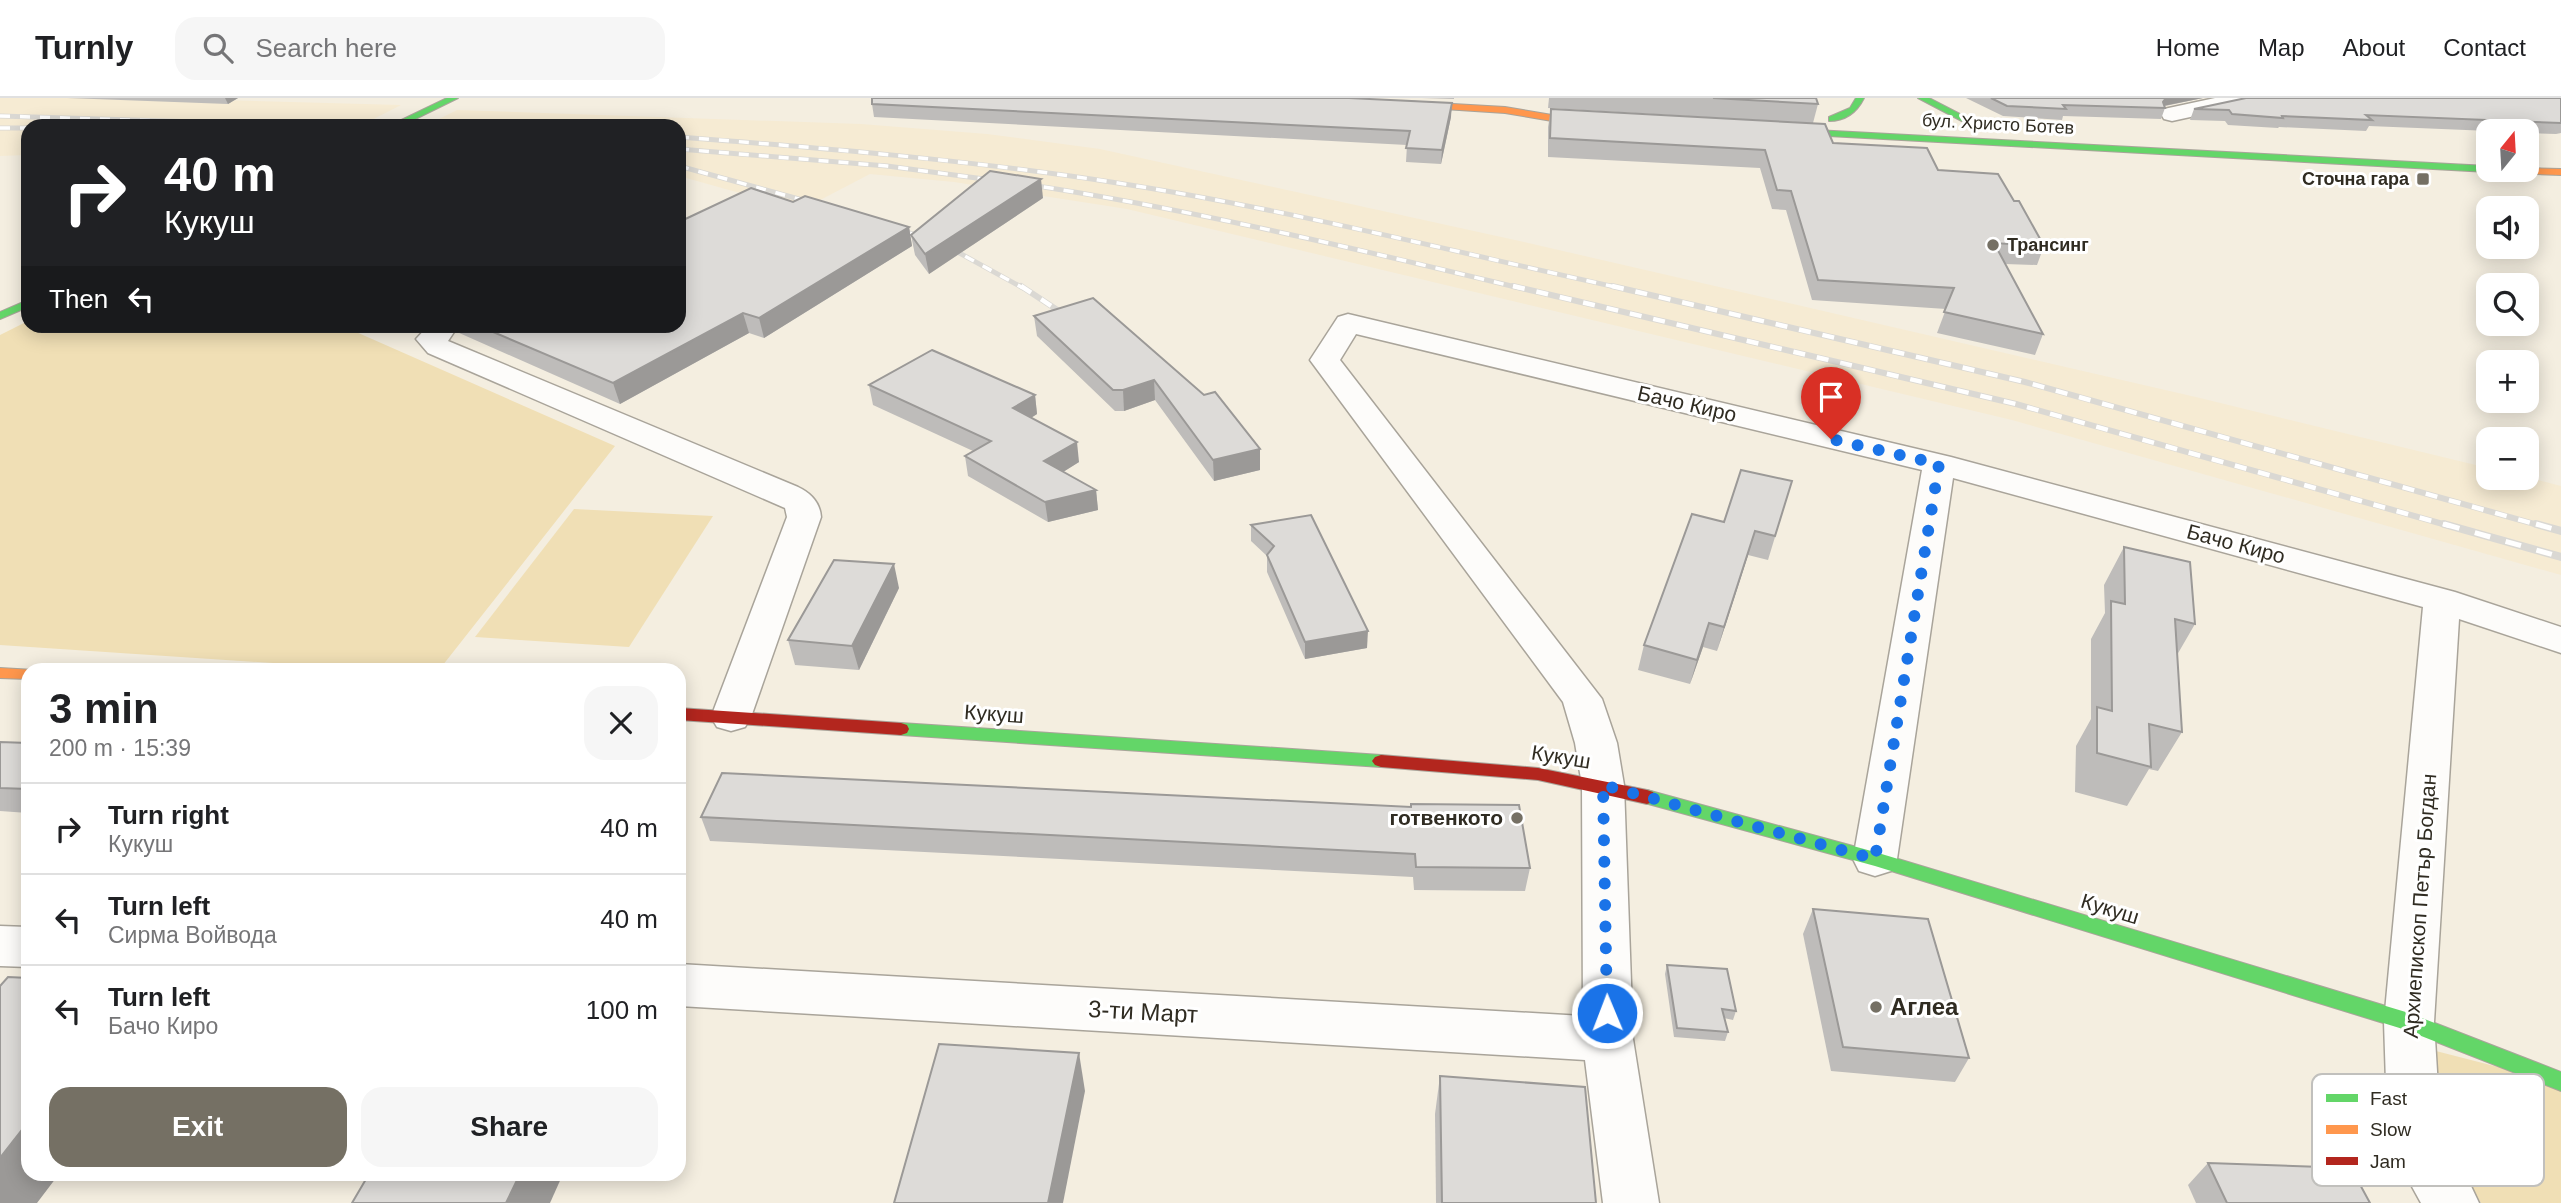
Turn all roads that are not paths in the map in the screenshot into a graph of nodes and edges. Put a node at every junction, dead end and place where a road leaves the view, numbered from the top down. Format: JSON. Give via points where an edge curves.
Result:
{"nodes":[{"id":1,"x":1860,"y":98,"type":"edge"},
{"id":2,"x":1922,"y":98,"type":"edge"},
{"id":3,"x":2246,"y":98,"type":"edge"},
{"id":4,"x":449,"y":99,"type":"edge"},
{"id":5,"x":1380,"y":103,"type":"edge"},
{"id":6,"x":2172,"y":114,"type":"dead end"},
{"id":7,"x":1618,"y":115,"type":"edge"},
{"id":8,"x":408,"y":119,"type":"edge"},
{"id":9,"x":1832,"y":120,"type":"junction"},
{"id":10,"x":1980,"y":127,"type":"junction"},
{"id":11,"x":2237,"y":139,"type":"dead end"},
{"id":12,"x":2007,"y":145,"type":"junction"},
{"id":13,"x":2476,"y":168,"type":"edge"},
{"id":14,"x":2539,"y":171,"type":"edge"},
{"id":15,"x":2561,"y":172,"type":"edge"},
{"id":16,"x":21,"y":306,"type":"edge"},
{"id":17,"x":0,"y":316,"type":"edge"},
{"id":18,"x":437,"y":333,"type":"edge"},
{"id":19,"x":1939,"y":464,"type":"junction"},
{"id":20,"x":2442,"y":600,"type":"junction"},
{"id":21,"x":2561,"y":640,"type":"edge"},
{"id":22,"x":0,"y":673,"type":"edge"},
{"id":23,"x":21,"y":674,"type":"edge"},
{"id":24,"x":686,"y":714,"type":"edge"},
{"id":25,"x":731,"y":717,"type":"junction"},
{"id":26,"x":1603,"y":785,"type":"junction"},
{"id":27,"x":1875,"y":859,"type":"junction"},
{"id":28,"x":0,"y":946,"type":"edge"},
{"id":29,"x":21,"y":947,"type":"edge"},
{"id":30,"x":686,"y":985,"type":"edge"},
{"id":31,"x":2409,"y":1022,"type":"junction"},
{"id":32,"x":1608,"y":1039,"type":"junction"},
{"id":33,"x":2411,"y":1074,"type":"edge"},
{"id":34,"x":2541,"y":1074,"type":"edge"},
{"id":35,"x":2544,"y":1075,"type":"edge"},
{"id":36,"x":2561,"y":1082,"type":"edge"},
{"id":37,"x":2441,"y":1186,"type":"edge"},
{"id":38,"x":1631,"y":1203,"type":"edge"},
{"id":39,"x":2451,"y":1203,"type":"edge"}],
"edges":[{"from":1,"to":9,"type":"main road","via":[[1857,107]]},
{"from":2,"to":10,"type":"main road"},
{"from":3,"to":6,"type":"street"},
{"from":4,"to":8,"type":"main road"},
{"from":5,"to":7,"type":"main road","via":[[1505,110],[1550,104]]},
{"from":9,"to":10,"type":"main road","name":"бул. Христо Ботев"},
{"from":9,"to":12,"type":"main road","name":"бул. Христо Ботев","via":[[1760,123]]},
{"from":10,"to":11,"type":"main road","name":"бул. Христо Ботев"},
{"from":10,"to":12,"type":"main road"},
{"from":12,"to":13,"type":"main road","name":"бул. Христо Ботев"},
{"from":14,"to":15,"type":"main road"},
{"from":16,"to":17,"type":"main road"},
{"from":18,"to":25,"type":"street","via":[[431,339],[438,347],[799,502],[804,517]]},
{"from":19,"to":20,"type":"street","name":"Бачо Киро"},
{"from":19,"to":26,"type":"street","name":"Бачо Киро","via":[[1348,323],[1325,360],[1582,699]]},
{"from":19,"to":27,"type":"street"},
{"from":20,"to":21,"type":"street","name":"Бачо Киро"},
{"from":20,"to":31,"type":"street","name":"Архиепископ Петър Богдан"},
{"from":22,"to":23,"type":"main road"},
{"from":24,"to":25,"type":"main road","name":"Кукуш"},
{"from":25,"to":26,"type":"main road","name":"Кукуш","via":[[1441,765]]},
{"from":26,"to":27,"type":"main road","name":"Кукуш"},
{"from":26,"to":32,"type":"street"},
{"from":27,"to":31,"type":"main road","name":"Кукуш"},
{"from":28,"to":29,"type":"street"},
{"from":30,"to":32,"type":"street","name":"3-ти Март"},
{"from":31,"to":33,"type":"street","name":"Архиепископ Петър Богдан"},
{"from":31,"to":34,"type":"main road","name":"Кукуш"},
{"from":32,"to":38,"type":"street"},
{"from":35,"to":36,"type":"main road","name":"Кукуш"},
{"from":37,"to":39,"type":"street","name":"Архиепископ Петър Богдан"}]}
